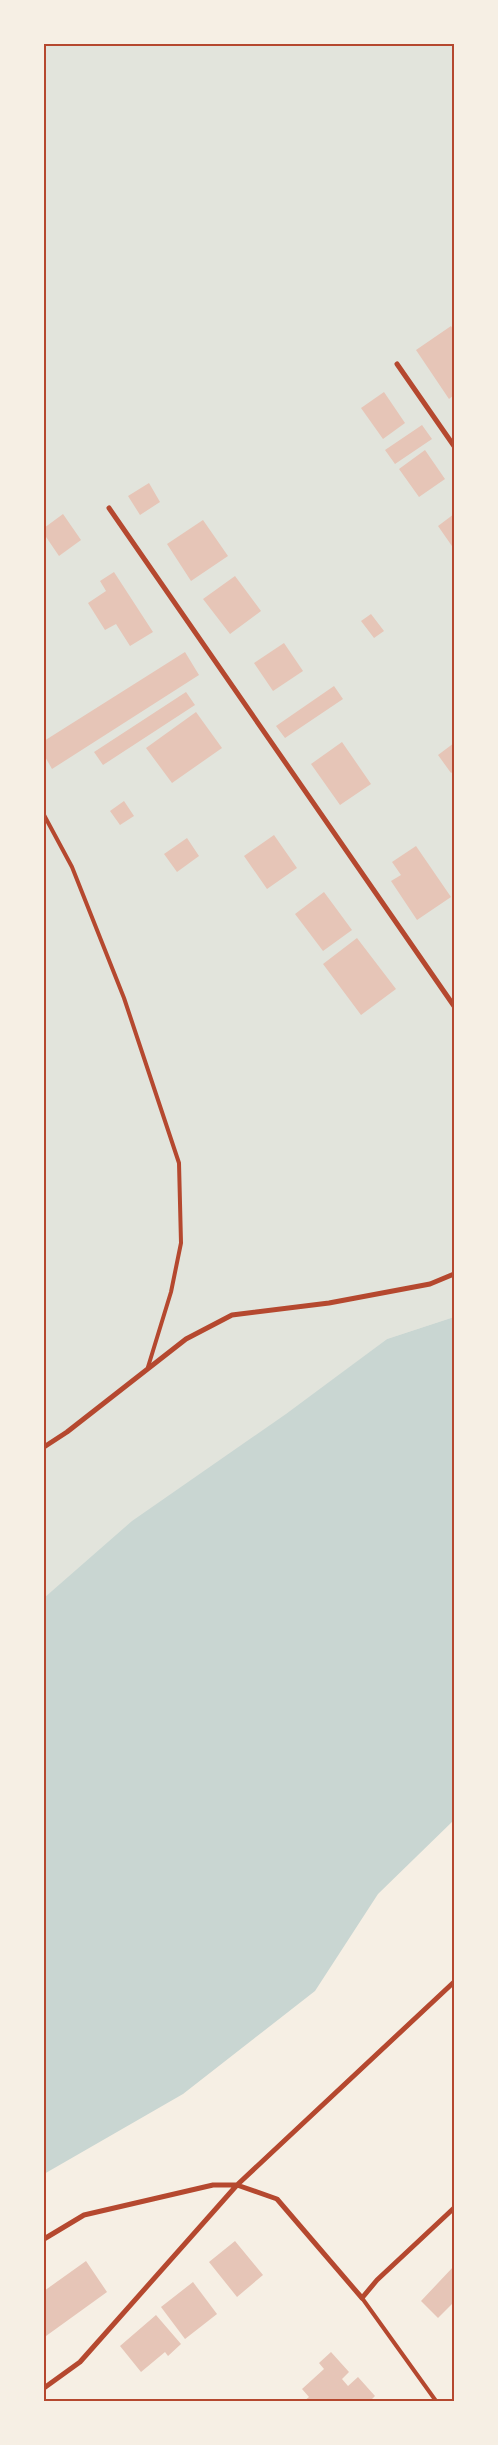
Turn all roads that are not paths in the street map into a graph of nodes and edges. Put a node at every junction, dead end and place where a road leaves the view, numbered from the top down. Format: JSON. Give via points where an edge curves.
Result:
{"nodes":[{"id":1,"x":397,"y":364,"type":"dead end"},
{"id":2,"x":454,"y":446,"type":"edge"},
{"id":3,"x":109,"y":508,"type":"dead end"},
{"id":4,"x":44,"y":815,"type":"edge"},
{"id":5,"x":454,"y":1006,"type":"edge"},
{"id":6,"x":454,"y":1274,"type":"edge"},
{"id":7,"x":148,"y":1367,"type":"junction"},
{"id":8,"x":44,"y":1447,"type":"edge"},
{"id":9,"x":454,"y":1982,"type":"edge"},
{"id":10,"x":238,"y":2185,"type":"junction"},
{"id":11,"x":454,"y":2208,"type":"edge"},
{"id":12,"x":44,"y":2239,"type":"edge"},
{"id":13,"x":362,"y":2298,"type":"junction"},
{"id":14,"x":44,"y":2388,"type":"edge"},
{"id":15,"x":436,"y":2401,"type":"edge"}],
"edges":[{"from":1,"to":2,"type":"street"},
{"from":3,"to":5,"type":"street"},
{"from":4,"to":7,"type":"lane","via":[[72,867],[124,998],[179,1163],[181,1243],[171,1292]]},
{"from":6,"to":7,"type":"street","via":[[430,1284],[329,1303],[232,1315],[186,1339]]},
{"from":7,"to":8,"type":"street"},
{"from":9,"to":10,"type":"street"},
{"from":10,"to":12,"type":"street","via":[[204,2186],[84,2215]]},
{"from":10,"to":13,"type":"street","via":[[276,2199]]},
{"from":10,"to":14,"type":"street","via":[[80,2362]]},
{"from":11,"to":13,"type":"street"},
{"from":13,"to":15,"type":"lane"}]}
